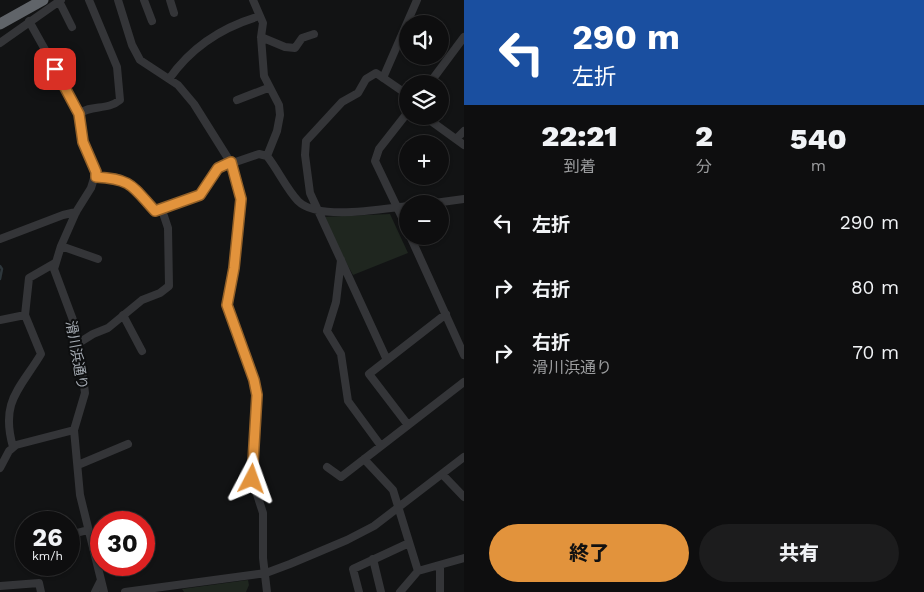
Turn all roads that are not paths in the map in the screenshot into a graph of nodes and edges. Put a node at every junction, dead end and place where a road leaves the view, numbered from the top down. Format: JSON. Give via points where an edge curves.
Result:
{"nodes":[{"id":1,"x":43,"y":0,"type":"edge"},
{"id":2,"x":90,"y":0,"type":"edge"},
{"id":3,"x":118,"y":0,"type":"edge"},
{"id":4,"x":144,"y":0,"type":"edge"},
{"id":5,"x":170,"y":0,"type":"edge"},
{"id":6,"x":253,"y":0,"type":"edge"},
{"id":7,"x":417,"y":0,"type":"edge"},
{"id":8,"x":60,"y":1,"type":"edge"},
{"id":9,"x":174,"y":13,"type":"dead end"},
{"id":10,"x":260,"y":16,"type":"junction"},
{"id":11,"x":28,"y":21,"type":"junction"},
{"id":12,"x":152,"y":21,"type":"dead end"},
{"id":13,"x":0,"y":24,"type":"edge"},
{"id":14,"x":72,"y":27,"type":"dead end"},
{"id":15,"x":314,"y":34,"type":"dead end"},
{"id":16,"x":261,"y":37,"type":"junction"},
{"id":17,"x":464,"y":37,"type":"edge"},
{"id":18,"x":0,"y":43,"type":"edge"},
{"id":19,"x":436,"y":75,"type":"edge"},
{"id":20,"x":384,"y":78,"type":"junction"},
{"id":21,"x":169,"y":79,"type":"junction"},
{"id":22,"x":268,"y":88,"type":"junction"},
{"id":23,"x":399,"y":89,"type":"edge"},
{"id":24,"x":237,"y":100,"type":"dead end"},
{"id":25,"x":79,"y":114,"type":"junction"},
{"id":26,"x":399,"y":123,"type":"edge"},
{"id":27,"x":437,"y":125,"type":"edge"},
{"id":28,"x":464,"y":131,"type":"edge"},
{"id":29,"x":456,"y":139,"type":"junction"},
{"id":30,"x":464,"y":145,"type":"edge"},
{"id":31,"x":267,"y":156,"type":"junction"},
{"id":32,"x":231,"y":162,"type":"junction"},
{"id":33,"x":96,"y":177,"type":"junction"},
{"id":34,"x":464,"y":199,"type":"edge"},
{"id":35,"x":449,"y":201,"type":"edge"},
{"id":36,"x":397,"y":207,"type":"junction"},
{"id":37,"x":162,"y":210,"type":"junction"},
{"id":38,"x":318,"y":211,"type":"junction"},
{"id":39,"x":399,"y":211,"type":"edge"},
{"id":40,"x":76,"y":212,"type":"junction"},
{"id":41,"x":0,"y":239,"type":"edge"},
{"id":42,"x":414,"y":245,"type":"edge"},
{"id":43,"x":61,"y":246,"type":"junction"},
{"id":44,"x":98,"y":259,"type":"dead end"},
{"id":45,"x":341,"y":260,"type":"junction"},
{"id":46,"x":55,"y":263,"type":"junction"},
{"id":47,"x":25,"y":314,"type":"junction"},
{"id":48,"x":446,"y":314,"type":"junction"},
{"id":49,"x":123,"y":316,"type":"junction"},
{"id":50,"x":0,"y":320,"type":"edge"},
{"id":51,"x":77,"y":344,"type":"junction"},
{"id":52,"x":142,"y":351,"type":"dead end"},
{"id":53,"x":464,"y":354,"type":"edge"},
{"id":54,"x":387,"y":360,"type":"junction"},
{"id":55,"x":464,"y":382,"type":"edge"},
{"id":56,"x":408,"y":425,"type":"junction"},
{"id":57,"x":74,"y":430,"type":"junction"},
{"id":58,"x":128,"y":444,"type":"dead end"},
{"id":59,"x":382,"y":446,"type":"junction"},
{"id":60,"x":13,"y":447,"type":"junction"},
{"id":61,"x":464,"y":457,"type":"edge"},
{"id":62,"x":364,"y":459,"type":"junction"},
{"id":63,"x":78,"y":465,"type":"junction"},
{"id":64,"x":327,"y":467,"type":"dead end"},
{"id":65,"x":0,"y":468,"type":"edge"},
{"id":66,"x":442,"y":474,"type":"junction"},
{"id":67,"x":464,"y":498,"type":"edge"},
{"id":68,"x":398,"y":508,"type":"junction"},
{"id":69,"x":88,"y":530,"type":"junction"},
{"id":70,"x":80,"y":532,"type":"edge"},
{"id":71,"x":409,"y":542,"type":"junction"},
{"id":72,"x":464,"y":558,"type":"edge"},
{"id":73,"x":373,"y":559,"type":"junction"},
{"id":74,"x":440,"y":565,"type":"junction"},
{"id":75,"x":418,"y":571,"type":"junction"},
{"id":76,"x":266,"y":572,"type":"junction"},
{"id":77,"x":101,"y":580,"type":"junction"},
{"id":78,"x":177,"y":584,"type":"junction"},
{"id":79,"x":0,"y":586,"type":"edge"},
{"id":80,"x":41,"y":592,"type":"edge"},
{"id":81,"x":95,"y":592,"type":"edge"},
{"id":82,"x":104,"y":592,"type":"edge"},
{"id":83,"x":125,"y":592,"type":"edge"},
{"id":84,"x":180,"y":592,"type":"edge"},
{"id":85,"x":267,"y":592,"type":"edge"},
{"id":86,"x":359,"y":592,"type":"edge"},
{"id":87,"x":381,"y":592,"type":"edge"},
{"id":88,"x":400,"y":592,"type":"edge"},
{"id":89,"x":440,"y":592,"type":"edge"}],
"edges":[{"from":1,"to":13,"type":"highway"},
{"from":2,"to":25,"type":"street","via":[[117,67],[120,100],[113,106],[85,109]]},
{"from":3,"to":21,"type":"street","via":[[140,60]]},
{"from":4,"to":12,"type":"street"},
{"from":5,"to":9,"type":"street"},
{"from":6,"to":10,"type":"street"},
{"from":7,"to":20,"type":"street"},
{"from":8,"to":11,"type":"street"},
{"from":8,"to":14,"type":"street"},
{"from":10,"to":16,"type":"street","via":[[263,23]]},
{"from":10,"to":21,"type":"street","via":[[236,23],[202,43],[181,62]]},
{"from":11,"to":18,"type":"street"},
{"from":11,"to":25,"type":"street"},
{"from":15,"to":16,"type":"street","via":[[302,38],[293,48]]},
{"from":16,"to":22,"type":"street"},
{"from":17,"to":19,"type":"street"},
{"from":20,"to":23,"type":"street"},
{"from":20,"to":38,"type":"street","via":[[376,73],[366,79],[358,93],[342,102],[306,141],[310,193]]},
{"from":21,"to":32,"type":"street","via":[[194,104]]},
{"from":22,"to":24,"type":"street"},
{"from":22,"to":31,"type":"street","via":[[279,105],[280,115]]},
{"from":25,"to":33,"type":"street","via":[[83,142]]},
{"from":26,"to":36,"type":"street","via":[[379,149],[375,161]]},
{"from":27,"to":29,"type":"street"},
{"from":28,"to":29,"type":"street"},
{"from":29,"to":30,"type":"street"},
{"from":31,"to":32,"type":"street","via":[[260,154]]},
{"from":31,"to":38,"type":"street","via":[[298,200]]},
{"from":32,"to":37,"type":"street","via":[[218,168],[200,195]]},
{"from":32,"to":76,"type":"street","via":[[241,199],[227,305],[257,395],[252,479],[264,513],[263,558]]},
{"from":33,"to":37,"type":"street","via":[[119,178],[130,184],[155,211]]},
{"from":33,"to":40,"type":"street"},
{"from":34,"to":35,"type":"street"},
{"from":36,"to":38,"type":"street"},
{"from":36,"to":39,"type":"street"},
{"from":37,"to":49,"type":"street","via":[[168,228],[169,286],[142,300]]},
{"from":38,"to":45,"type":"street"},
{"from":40,"to":41,"type":"street"},
{"from":40,"to":43,"type":"street"},
{"from":42,"to":48,"type":"street"},
{"from":43,"to":44,"type":"street"},
{"from":43,"to":46,"type":"street"},
{"from":45,"to":54,"type":"street"},
{"from":45,"to":59,"type":"street","via":[[336,302],[327,331],[341,354],[348,402]]},
{"from":46,"to":47,"type":"street","via":[[29,278]]},
{"from":46,"to":51,"type":"street","name":"滑川浜通り","via":[[54,269],[73,320]]},
{"from":47,"to":50,"type":"street"},
{"from":47,"to":60,"type":"street","via":[[41,354],[8,401],[8,436]]},
{"from":48,"to":53,"type":"street"},
{"from":48,"to":54,"type":"street"},
{"from":49,"to":51,"type":"street"},
{"from":49,"to":52,"type":"street"},
{"from":51,"to":57,"type":"street","name":"滑川浜通り","via":[[84,394]]},
{"from":54,"to":56,"type":"street","via":[[369,374]]},
{"from":55,"to":56,"type":"street"},
{"from":56,"to":59,"type":"street"},
{"from":57,"to":60,"type":"street"},
{"from":57,"to":63,"type":"street","name":"滑川浜通り"},
{"from":58,"to":63,"type":"street"},
{"from":59,"to":62,"type":"street"},
{"from":60,"to":65,"type":"street"},
{"from":61,"to":66,"type":"street"},
{"from":62,"to":64,"type":"street","via":[[341,477]]},
{"from":62,"to":68,"type":"street","via":[[393,490]]},
{"from":63,"to":69,"type":"street","name":"滑川浜通り","via":[[80,495]]},
{"from":66,"to":67,"type":"street"},
{"from":66,"to":68,"type":"street"},
{"from":68,"to":71,"type":"street"},
{"from":68,"to":76,"type":"street","via":[[347,540]]},
{"from":69,"to":70,"type":"street"},
{"from":69,"to":77,"type":"street","name":"滑川浜通り"},
{"from":71,"to":73,"type":"street"},
{"from":71,"to":75,"type":"street"},
{"from":72,"to":74,"type":"street"},
{"from":73,"to":86,"type":"street","via":[[353,569]]},
{"from":73,"to":87,"type":"street"},
{"from":74,"to":75,"type":"street"},
{"from":74,"to":89,"type":"street"},
{"from":75,"to":88,"type":"street"},
{"from":76,"to":78,"type":"street"},
{"from":76,"to":85,"type":"street"},
{"from":77,"to":81,"type":"street"},
{"from":77,"to":82,"type":"street","name":"滑川浜通り"},
{"from":78,"to":83,"type":"street"},
{"from":78,"to":84,"type":"street"},
{"from":79,"to":80,"type":"street","via":[[39,583]]}]}
